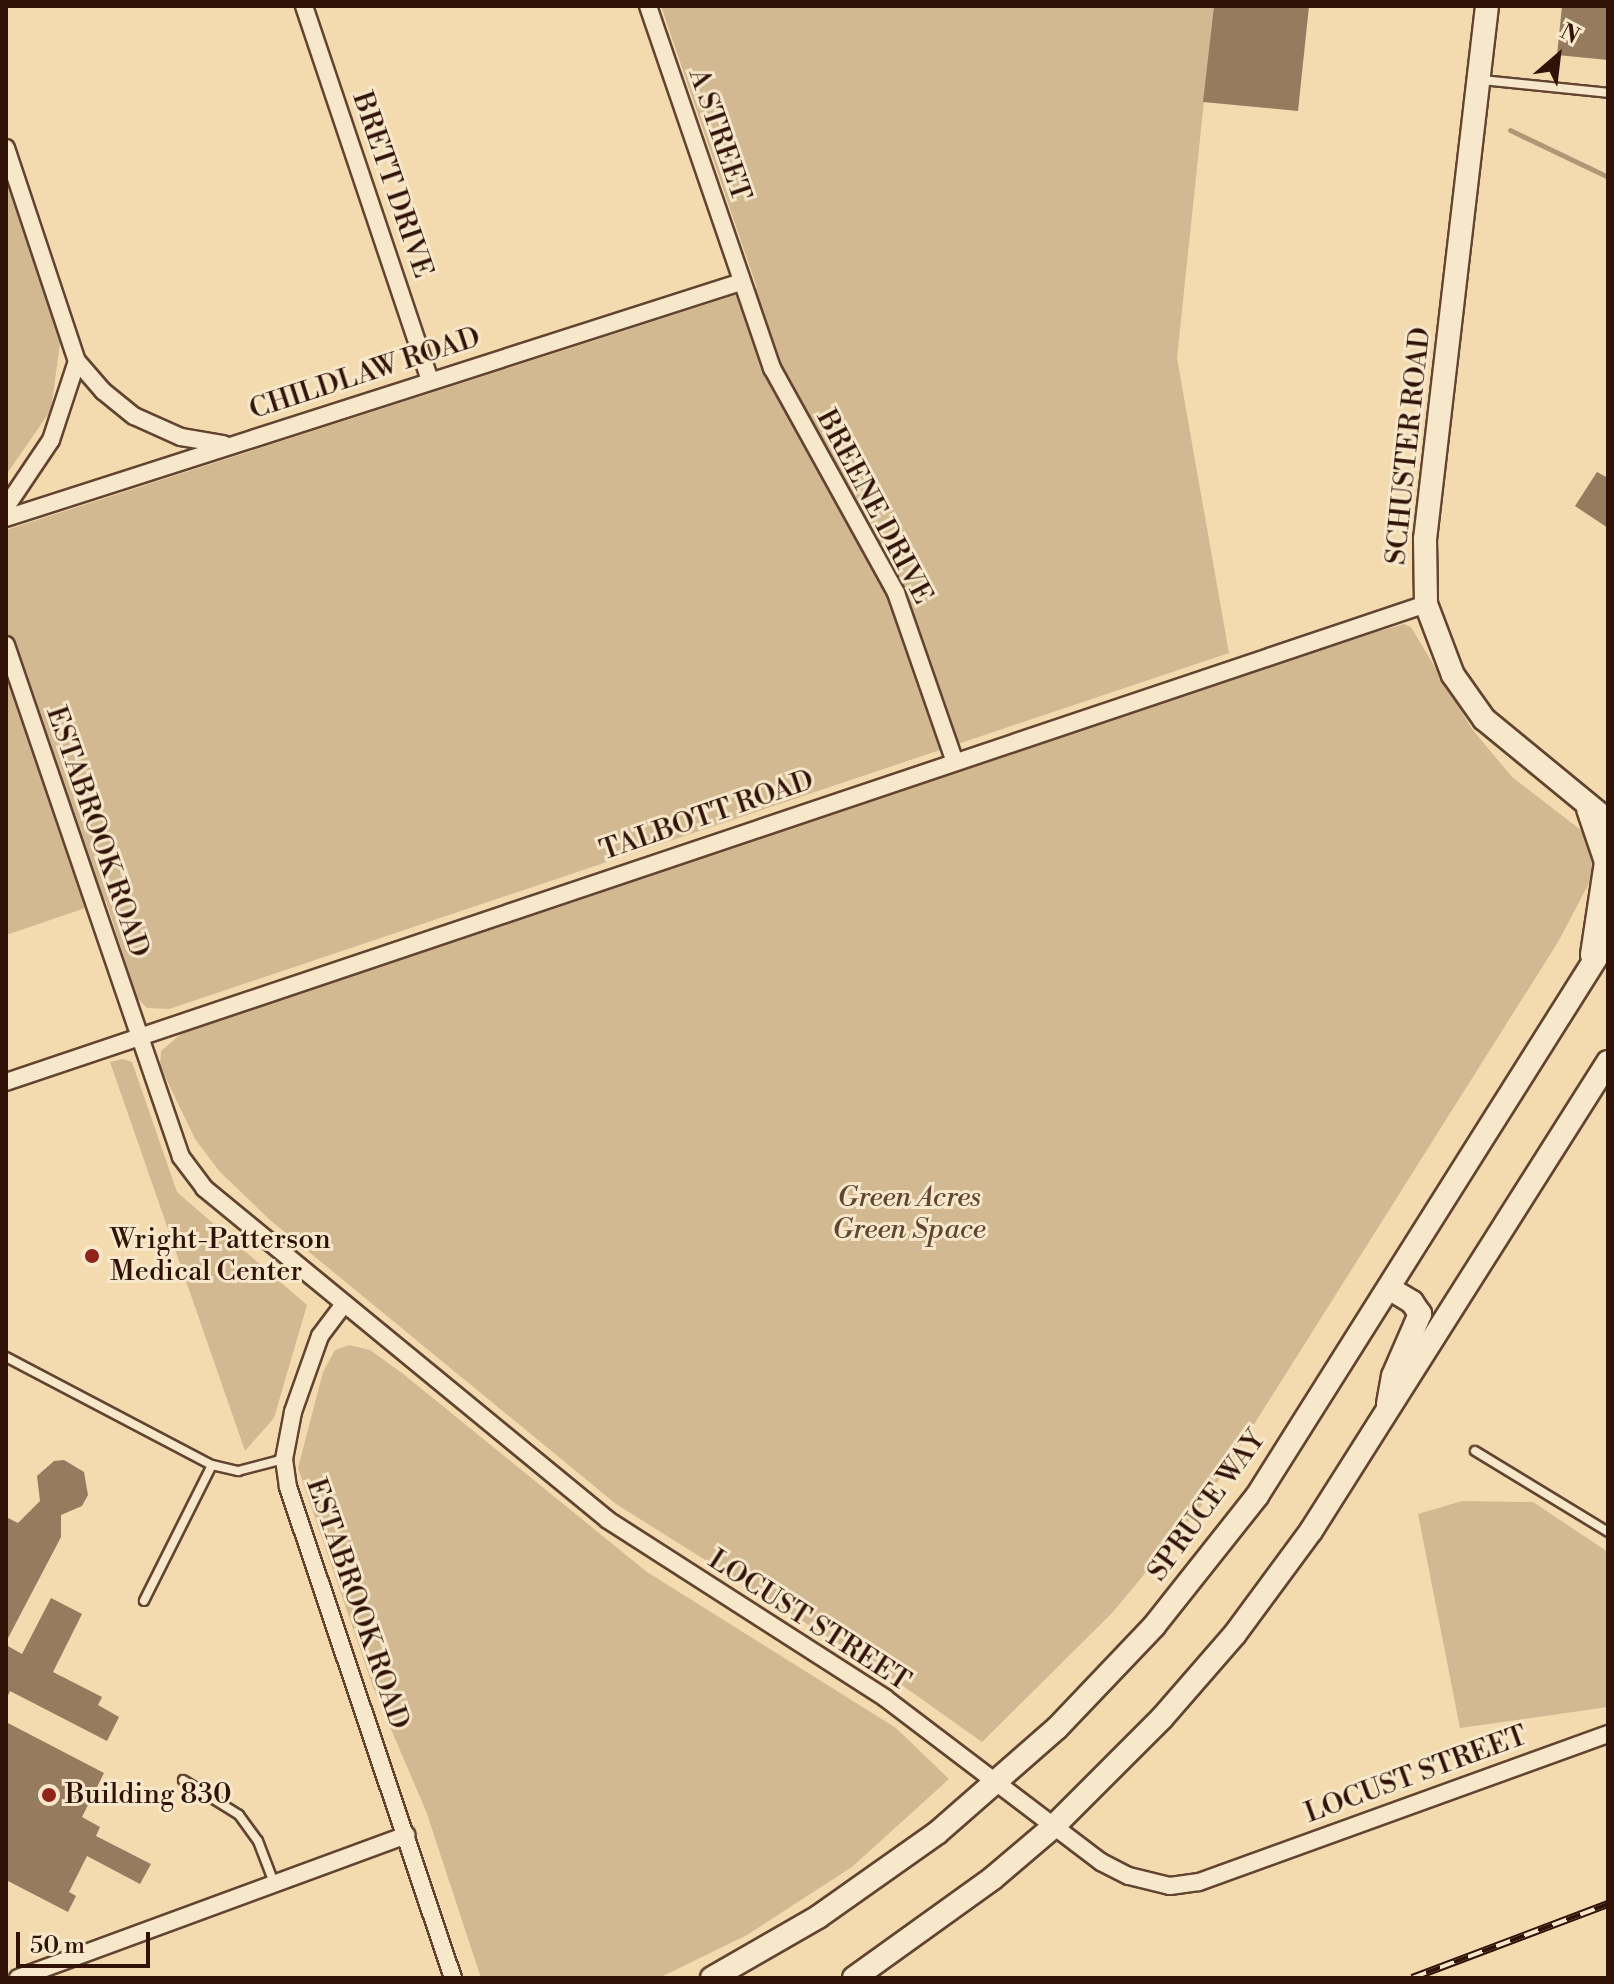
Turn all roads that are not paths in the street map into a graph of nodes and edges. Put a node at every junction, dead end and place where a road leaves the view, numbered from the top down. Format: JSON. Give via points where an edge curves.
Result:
{"nodes":[{"id":1,"x":304,"y":6,"type":"edge"},
{"id":2,"x":648,"y":6,"type":"edge"},
{"id":3,"x":1487,"y":6,"type":"edge"},
{"id":4,"x":1480,"y":80,"type":"junction"},
{"id":5,"x":1608,"y":93,"type":"edge"},
{"id":6,"x":6,"y":148,"type":"edge"},
{"id":7,"x":741,"y":282,"type":"junction"},
{"id":8,"x":77,"y":361,"type":"junction"},
{"id":9,"x":430,"y":381,"type":"junction"},
{"id":10,"x":228,"y":445,"type":"junction"},
{"id":11,"x":6,"y":507,"type":"edge"},
{"id":12,"x":6,"y":518,"type":"edge"},
{"id":13,"x":1426,"y":604,"type":"junction"},
{"id":14,"x":6,"y":645,"type":"edge"},
{"id":15,"x":954,"y":760,"type":"junction"},
{"id":16,"x":1588,"y":809,"type":"junction"},
{"id":17,"x":1608,"y":821,"type":"edge"},
{"id":18,"x":1608,"y":939,"type":"edge"},
{"id":19,"x":1590,"y":967,"type":"junction"},
{"id":20,"x":138,"y":1035,"type":"junction"},
{"id":21,"x":1608,"y":1062,"type":"edge"},
{"id":22,"x":6,"y":1082,"type":"edge"},
{"id":23,"x":1390,"y":1289,"type":"junction"},
{"id":24,"x":344,"y":1304,"type":"junction"},
{"id":25,"x":6,"y":1357,"type":"edge"},
{"id":26,"x":1387,"y":1414,"type":"junction"},
{"id":27,"x":1475,"y":1451,"type":"dead end"},
{"id":28,"x":284,"y":1459,"type":"junction"},
{"id":29,"x":212,"y":1465,"type":"junction"},
{"id":30,"x":1608,"y":1532,"type":"edge"},
{"id":31,"x":144,"y":1601,"type":"dead end"},
{"id":32,"x":1608,"y":1734,"type":"edge"},
{"id":33,"x":183,"y":1780,"type":"dead end"},
{"id":34,"x":995,"y":1783,"type":"junction"},
{"id":35,"x":1053,"y":1827,"type":"junction"},
{"id":36,"x":407,"y":1835,"type":"junction"},
{"id":37,"x":274,"y":1883,"type":"junction"},
{"id":38,"x":18,"y":1978,"type":"edge"},
{"id":39,"x":453,"y":1978,"type":"edge"},
{"id":40,"x":712,"y":1978,"type":"edge"},
{"id":41,"x":854,"y":1978,"type":"edge"}],
"edges":[{"from":1,"to":9,"type":"street","name":"BRETT DRIVE"},
{"from":2,"to":7,"type":"street","name":"A STREET"},
{"from":3,"to":4,"type":"street","name":"SCHUSTER ROAD"},
{"from":4,"to":5,"type":"lane"},
{"from":4,"to":13,"type":"street","name":"SCHUSTER ROAD","via":[[1425,539]]},
{"from":6,"to":8,"type":"street"},
{"from":7,"to":9,"type":"street","name":"CHILDLAW ROAD"},
{"from":7,"to":15,"type":"street","name":"BREENE DRIVE","via":[[791,408],[896,593]]},
{"from":8,"to":10,"type":"street","via":[[134,416],[181,437]]},
{"from":8,"to":11,"type":"street","via":[[51,440]]},
{"from":9,"to":10,"type":"street","name":"CHILDLAW ROAD"},
{"from":10,"to":12,"type":"street","name":"CHILDLAW ROAD"},
{"from":13,"to":15,"type":"street","name":"TALBOTT ROAD"},
{"from":13,"to":16,"type":"street","name":"SCHUSTER ROAD","via":[[1442,653],[1472,705]]},
{"from":14,"to":20,"type":"street","name":"ESTABROOK ROAD"},
{"from":15,"to":20,"type":"street","name":"TALBOTT ROAD"},
{"from":16,"to":17,"type":"street","name":"SCHUSTER ROAD"},
{"from":16,"to":19,"type":"street","via":[[1606,862]]},
{"from":18,"to":19,"type":"street","name":"SPRUCE WAY"},
{"from":19,"to":23,"type":"street","name":"SPRUCE WAY"},
{"from":20,"to":22,"type":"street","name":"TALBOTT ROAD"},
{"from":20,"to":24,"type":"street","name":"LOCUST STREET","via":[[181,1157],[204,1188]]},
{"from":21,"to":26,"type":"street"},
{"from":23,"to":26,"type":"street","via":[[1412,1302],[1420,1314],[1393,1376]]},
{"from":23,"to":34,"type":"street","name":"SPRUCE WAY","via":[[1257,1496],[1191,1583],[1091,1696]]},
{"from":24,"to":28,"type":"street","name":"ESTABROOK ROAD","via":[[320,1336],[293,1412]]},
{"from":24,"to":34,"type":"street","name":"LOCUST STREET","via":[[608,1520],[885,1698]]},
{"from":25,"to":29,"type":"lane"},
{"from":26,"to":35,"type":"street","via":[[1240,1628],[1162,1718]]},
{"from":27,"to":30,"type":"lane"},
{"from":28,"to":29,"type":"lane","via":[[238,1471]]},
{"from":28,"to":36,"type":"street","name":"ESTABROOK ROAD","via":[[288,1487]]},
{"from":29,"to":31,"type":"lane"},
{"from":32,"to":35,"type":"street","name":"LOCUST STREET","via":[[1199,1882],[1170,1886],[1129,1876]]},
{"from":33,"to":37,"type":"lane","via":[[239,1815],[258,1841]]},
{"from":34,"to":35,"type":"street","name":"LOCUST STREET"},
{"from":34,"to":40,"type":"street","name":"SPRUCE WAY","via":[[888,1870]]},
{"from":35,"to":41,"type":"street","via":[[993,1878]]},
{"from":36,"to":37,"type":"street"},
{"from":36,"to":39,"type":"street","name":"ESTABROOK ROAD"},
{"from":37,"to":38,"type":"street"}]}
